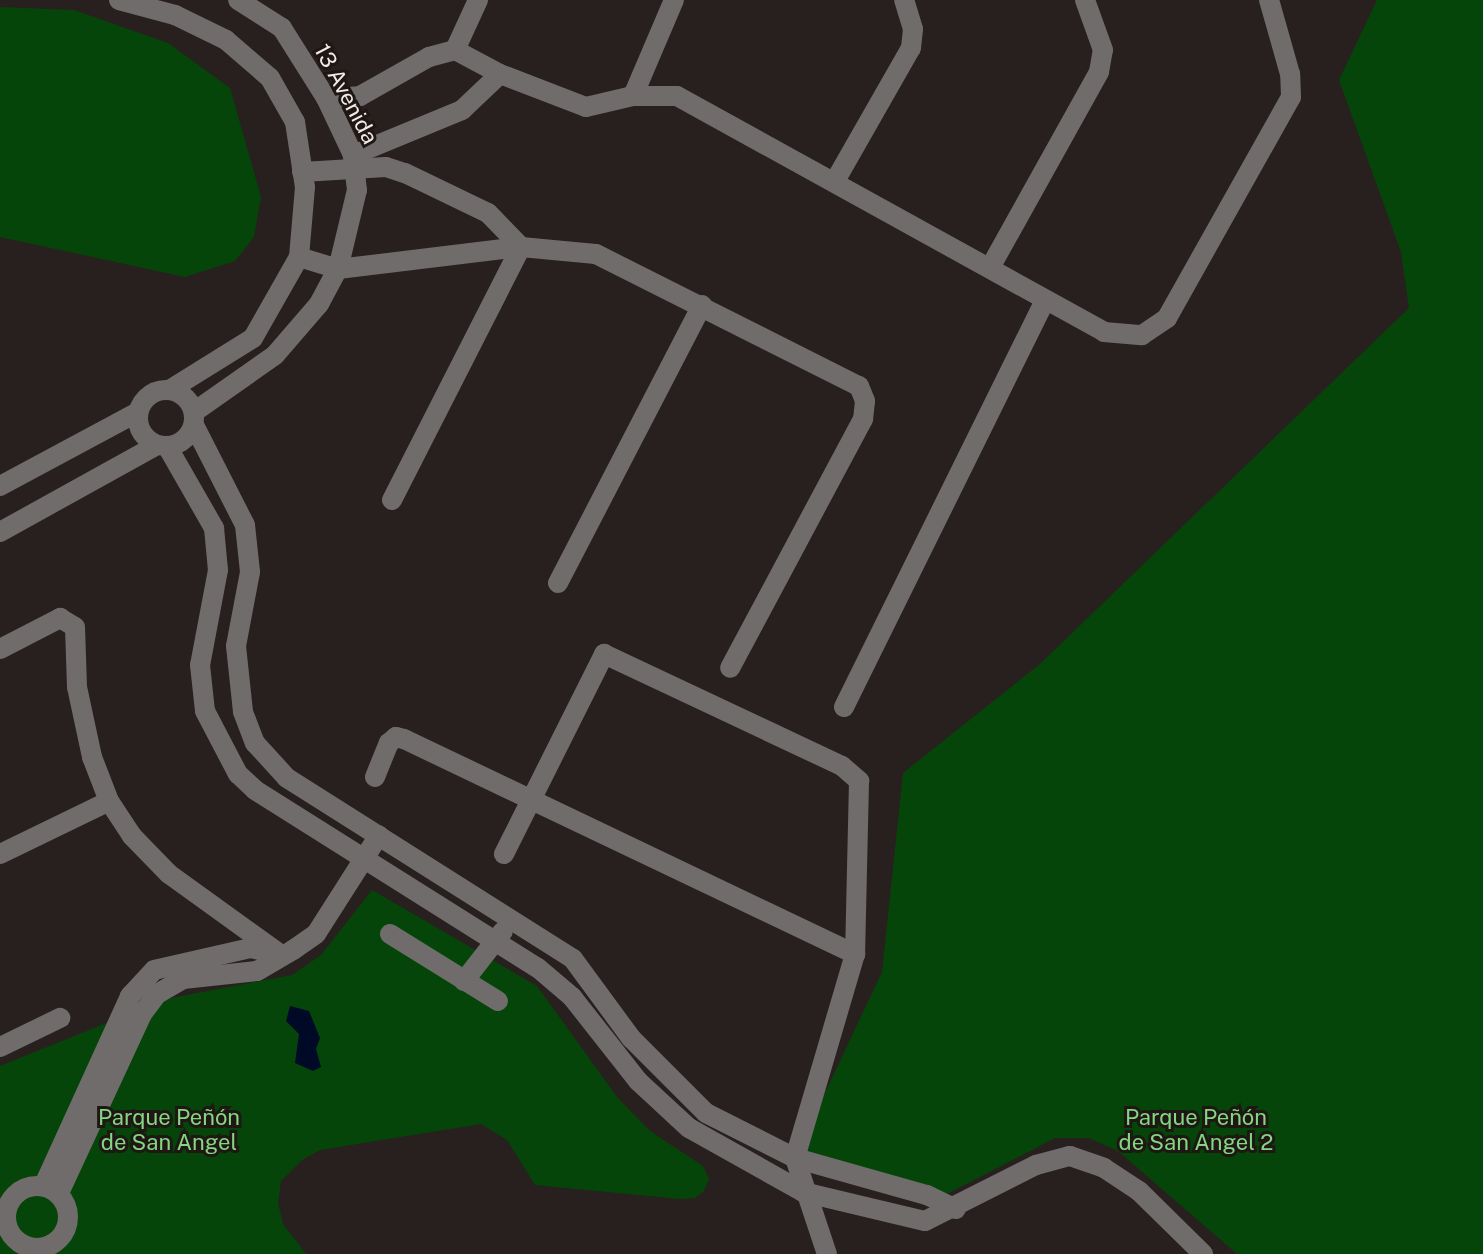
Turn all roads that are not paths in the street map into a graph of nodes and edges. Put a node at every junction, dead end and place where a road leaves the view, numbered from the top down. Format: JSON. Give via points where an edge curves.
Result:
{"nodes":[{"id":1,"x":119,"y":0,"type":"edge"},
{"id":2,"x":238,"y":0,"type":"edge"},
{"id":3,"x":478,"y":0,"type":"edge"},
{"id":4,"x":674,"y":0,"type":"edge"},
{"id":5,"x":904,"y":0,"type":"edge"},
{"id":6,"x":1085,"y":0,"type":"edge"},
{"id":7,"x":1269,"y":0,"type":"edge"},
{"id":8,"x":455,"y":50,"type":"junction"},
{"id":9,"x":500,"y":74,"type":"junction"},
{"id":10,"x":633,"y":96,"type":"junction"},
{"id":11,"x":326,"y":98,"type":"junction"},
{"id":12,"x":355,"y":162,"type":"junction"},
{"id":13,"x":302,"y":172,"type":"junction"},
{"id":14,"x":835,"y":181,"type":"junction"},
{"id":15,"x":521,"y":247,"type":"junction"},
{"id":16,"x":299,"y":257,"type":"junction"},
{"id":17,"x":991,"y":266,"type":"junction"},
{"id":18,"x":338,"y":269,"type":"junction"},
{"id":19,"x":1045,"y":300,"type":"junction"},
{"id":20,"x":702,"y":305,"type":"junction"},
{"id":21,"x":171,"y":389,"type":"junction"},
{"id":22,"x":138,"y":412,"type":"junction"},
{"id":23,"x":194,"y":418,"type":"junction"},
{"id":24,"x":162,"y":446,"type":"junction"},
{"id":25,"x":0,"y":486,"type":"edge"},
{"id":26,"x":392,"y":500,"type":"dead end"},
{"id":27,"x":0,"y":532,"type":"edge"},
{"id":28,"x":558,"y":583,"type":"dead end"},
{"id":29,"x":0,"y":649,"type":"edge"},
{"id":30,"x":730,"y":668,"type":"dead end"},
{"id":31,"x":844,"y":707,"type":"dead end"},
{"id":32,"x":375,"y":777,"type":"dead end"},
{"id":33,"x":530,"y":798,"type":"junction"},
{"id":34,"x":109,"y":801,"type":"junction"},
{"id":35,"x":379,"y":835,"type":"junction"},
{"id":36,"x":0,"y":854,"type":"edge"},
{"id":37,"x":504,"y":854,"type":"dead end"},
{"id":38,"x":361,"y":860,"type":"junction"},
{"id":39,"x":513,"y":917,"type":"junction"},
{"id":40,"x":390,"y":934,"type":"dead end"},
{"id":41,"x":497,"y":939,"type":"junction"},
{"id":42,"x":280,"y":954,"type":"junction"},
{"id":43,"x":855,"y":954,"type":"junction"},
{"id":44,"x":464,"y":981,"type":"junction"},
{"id":45,"x":498,"y":1001,"type":"dead end"},
{"id":46,"x":60,"y":1018,"type":"dead end"},
{"id":47,"x":0,"y":1047,"type":"edge"},
{"id":48,"x":795,"y":1158,"type":"junction"},
{"id":49,"x":52,"y":1189,"type":"junction"},
{"id":50,"x":803,"y":1192,"type":"junction"},
{"id":51,"x":5,"y":1200,"type":"edge"},
{"id":52,"x":956,"y":1209,"type":"junction"},
{"id":53,"x":20,"y":1250,"type":"edge"},
{"id":54,"x":827,"y":1254,"type":"edge"},
{"id":55,"x":1203,"y":1254,"type":"edge"}],
"edges":[{"from":1,"to":13,"type":"street","via":[[175,15],[226,40],[270,78],[295,122]]},
{"from":2,"to":11,"type":"street","name":"13 Avenida","via":[[282,28]]},
{"from":3,"to":8,"type":"street"},
{"from":4,"to":10,"type":"street"},
{"from":5,"to":14,"type":"street","via":[[913,29],[911,48]]},
{"from":6,"to":17,"type":"street","via":[[1103,50],[1099,72]]},
{"from":7,"to":19,"type":"street","via":[[1290,74],[1291,97],[1167,318],[1142,335],[1104,332]]},
{"from":8,"to":9,"type":"street"},
{"from":8,"to":11,"type":"street","via":[[439,52],[360,96]]},
{"from":9,"to":10,"type":"street","via":[[586,107]]},
{"from":9,"to":12,"type":"street","via":[[462,110]]},
{"from":10,"to":14,"type":"street","via":[[677,96]]},
{"from":11,"to":12,"type":"street","name":"13 Avenida"},
{"from":12,"to":13,"type":"street"},
{"from":12,"to":15,"type":"street","via":[[386,167],[488,213]]},
{"from":12,"to":18,"type":"street","name":"13 Avenida"},
{"from":13,"to":16,"type":"street","via":[[305,221]]},
{"from":14,"to":17,"type":"street"},
{"from":15,"to":18,"type":"street"},
{"from":15,"to":20,"type":"street","via":[[596,254]]},
{"from":15,"to":26,"type":"street"},
{"from":16,"to":18,"type":"street"},
{"from":16,"to":21,"type":"street","via":[[253,338]]},
{"from":17,"to":19,"type":"street"},
{"from":18,"to":23,"type":"street","name":"13 Avenida","via":[[319,304],[275,355]]},
{"from":19,"to":31,"type":"street"},
{"from":20,"to":28,"type":"street"},
{"from":20,"to":30,"type":"street","via":[[859,386],[865,401],[863,419]]},
{"from":21,"to":22,"type":"street","via":[[152,392]]},
{"from":21,"to":23,"type":"street","via":[[182,393]]},
{"from":22,"to":24,"type":"street","via":[[142,433]]},
{"from":22,"to":25,"type":"street"},
{"from":23,"to":24,"type":"street","via":[[184,440]]},
{"from":23,"to":35,"type":"street","via":[[245,525],[250,572],[236,646],[236,682],[255,743],[287,778]]},
{"from":24,"to":27,"type":"street"},
{"from":24,"to":38,"type":"street","via":[[214,528],[218,570],[200,665],[205,711],[223,752],[255,790]]},
{"from":29,"to":34,"type":"street","via":[[60,618],[75,627],[77,687],[92,757]]},
{"from":32,"to":33,"type":"street","via":[[396,737]]},
{"from":33,"to":37,"type":"street"},
{"from":33,"to":43,"type":"street"},
{"from":33,"to":43,"type":"street","via":[[594,666],[604,654],[620,658],[842,766],[859,781]]},
{"from":34,"to":36,"type":"street"},
{"from":34,"to":42,"type":"street","via":[[132,836],[169,874]]},
{"from":35,"to":38,"type":"street"},
{"from":35,"to":39,"type":"street"},
{"from":38,"to":41,"type":"street"},
{"from":38,"to":42,"type":"street","via":[[316,934]]},
{"from":39,"to":41,"type":"street"},
{"from":39,"to":48,"type":"street","via":[[573,959],[631,1038],[706,1113]]},
{"from":40,"to":44,"type":"street"},
{"from":41,"to":44,"type":"street"},
{"from":41,"to":50,"type":"street","via":[[572,997],[638,1081],[689,1128]]},
{"from":42,"to":49,"type":"street","via":[[251,948],[154,970],[130,996]]},
{"from":43,"to":48,"type":"street"},
{"from":44,"to":45,"type":"street"},
{"from":46,"to":47,"type":"street"},
{"from":48,"to":50,"type":"street"},
{"from":48,"to":52,"type":"street","via":[[927,1195]]},
{"from":49,"to":51,"type":"street"},
{"from":49,"to":53,"type":"street","via":[[69,1209],[68,1227],[49,1245]]},
{"from":50,"to":52,"type":"street","via":[[925,1221]]},
{"from":50,"to":54,"type":"street"},
{"from":51,"to":53,"type":"street"},
{"from":52,"to":55,"type":"street","via":[[1036,1165],[1070,1156],[1104,1168],[1139,1191]]}]}
